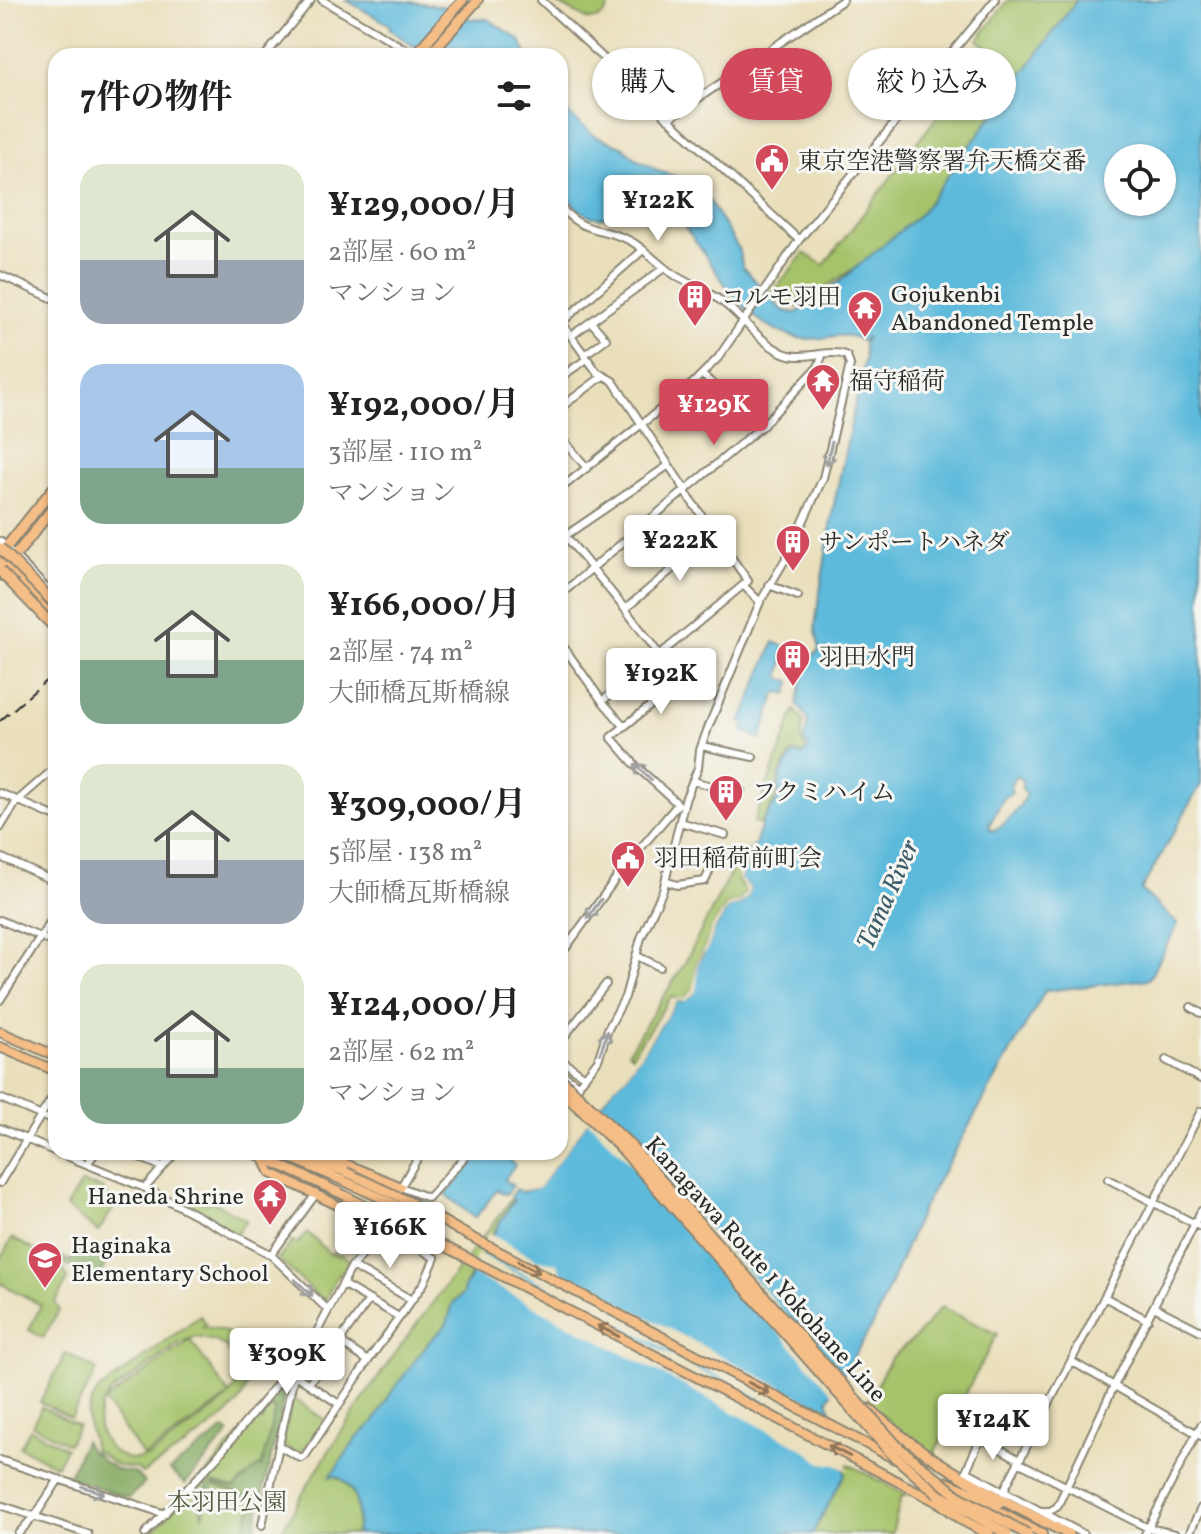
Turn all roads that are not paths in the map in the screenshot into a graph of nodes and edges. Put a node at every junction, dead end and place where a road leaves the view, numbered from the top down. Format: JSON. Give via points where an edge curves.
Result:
{"nodes":[{"id":1,"x":311,"y":0,"type":"edge"},
{"id":2,"x":322,"y":0,"type":"edge"},
{"id":3,"x":463,"y":0,"type":"edge"},
{"id":4,"x":478,"y":0,"type":"edge"},
{"id":5,"x":541,"y":0,"type":"edge"},
{"id":6,"x":843,"y":0,"type":"edge"},
{"id":7,"x":994,"y":0,"type":"edge"},
{"id":8,"x":453,"y":11,"type":"joint"},
{"id":9,"x":463,"y":17,"type":"joint"},
{"id":10,"x":272,"y":48,"type":"edge"},
{"id":11,"x":406,"y":48,"type":"edge"},
{"id":12,"x":421,"y":48,"type":"edge"},
{"id":13,"x":435,"y":48,"type":"edge"},
{"id":14,"x":592,"y":48,"type":"edge"},
{"id":15,"x":704,"y":95,"type":"edge"},
{"id":16,"x":669,"y":120,"type":"edge"},
{"id":17,"x":568,"y":213,"type":"edge"},
{"id":18,"x":799,"y":240,"type":"junction"},
{"id":19,"x":643,"y":250,"type":"junction"},
{"id":20,"x":664,"y":268,"type":"junction"},
{"id":21,"x":0,"y":275,"type":"edge"},
{"id":22,"x":48,"y":296,"type":"edge"},
{"id":23,"x":568,"y":316,"type":"edge"},
{"id":24,"x":743,"y":320,"type":"junction"},
{"id":25,"x":591,"y":322,"type":"junction"},
{"id":26,"x":568,"y":332,"type":"edge"},
{"id":27,"x":571,"y":336,"type":"junction"},
{"id":28,"x":822,"y":356,"type":"junction"},
{"id":29,"x":586,"y":357,"type":"junction"},
{"id":30,"x":568,"y":372,"type":"edge"},
{"id":31,"x":702,"y":375,"type":"junction"},
{"id":32,"x":603,"y":376,"type":"junction"},
{"id":33,"x":568,"y":402,"type":"edge"},
{"id":34,"x":641,"y":425,"type":"junction"},
{"id":35,"x":764,"y":425,"type":"junction"},
{"id":36,"x":568,"y":445,"type":"edge"},
{"id":37,"x":669,"y":465,"type":"junction"},
{"id":38,"x":587,"y":468,"type":"junction"},
{"id":39,"x":568,"y":483,"type":"edge"},
{"id":40,"x":686,"y":492,"type":"junction"},
{"id":41,"x":48,"y":496,"type":"edge"},
{"id":42,"x":48,"y":512,"type":"edge"},
{"id":43,"x":568,"y":534,"type":"edge"},
{"id":44,"x":714,"y":534,"type":"junction"},
{"id":45,"x":568,"y":540,"type":"edge"},
{"id":46,"x":3,"y":560,"type":"edge"},
{"id":47,"x":593,"y":569,"type":"junction"},
{"id":48,"x":743,"y":585,"type":"junction"},
{"id":49,"x":769,"y":585,"type":"junction"},
{"id":50,"x":568,"y":589,"type":"edge"},
{"id":51,"x":798,"y":596,"type":"dead end"},
{"id":52,"x":48,"y":600,"type":"edge"},
{"id":53,"x":48,"y":600,"type":"edge"},
{"id":54,"x":48,"y":600,"type":"edge"},
{"id":55,"x":760,"y":602,"type":"junction"},
{"id":56,"x":625,"y":609,"type":"junction"},
{"id":57,"x":48,"y":620,"type":"edge"},
{"id":58,"x":568,"y":653,"type":"edge"},
{"id":59,"x":659,"y":657,"type":"junction"},
{"id":60,"x":602,"y":701,"type":"junction"},
{"id":61,"x":624,"y":726,"type":"junction"},
{"id":62,"x":702,"y":746,"type":"junction"},
{"id":63,"x":753,"y":757,"type":"dead end"},
{"id":64,"x":48,"y":774,"type":"edge"},
{"id":65,"x":693,"y":781,"type":"junction"},
{"id":66,"x":741,"y":790,"type":"dead end"},
{"id":67,"x":0,"y":793,"type":"edge"},
{"id":68,"x":685,"y":800,"type":"junction"},
{"id":69,"x":17,"y":801,"type":"junction"},
{"id":70,"x":678,"y":804,"type":"junction"},
{"id":71,"x":48,"y":814,"type":"edge"},
{"id":72,"x":680,"y":822,"type":"junction"},
{"id":73,"x":0,"y":828,"type":"edge"},
{"id":74,"x":725,"y":835,"type":"dead end"},
{"id":75,"x":0,"y":857,"type":"edge"},
{"id":76,"x":709,"y":872,"type":"dead end"},
{"id":77,"x":48,"y":878,"type":"edge"},
{"id":78,"x":665,"y":881,"type":"junction"},
{"id":79,"x":0,"y":920,"type":"edge"},
{"id":80,"x":48,"y":926,"type":"edge"},
{"id":81,"x":41,"y":937,"type":"junction"},
{"id":82,"x":48,"y":940,"type":"edge"},
{"id":83,"x":568,"y":945,"type":"edge"},
{"id":84,"x":637,"y":956,"type":"junction"},
{"id":85,"x":660,"y":967,"type":"dead end"},
{"id":86,"x":0,"y":984,"type":"edge"},
{"id":87,"x":606,"y":984,"type":"dead end"},
{"id":88,"x":8,"y":987,"type":"junction"},
{"id":89,"x":0,"y":1000,"type":"edge"},
{"id":90,"x":1191,"y":1007,"type":"dead end"},
{"id":91,"x":1201,"y":1013,"type":"edge"},
{"id":92,"x":0,"y":1032,"type":"edge"},
{"id":93,"x":568,"y":1032,"type":"edge"},
{"id":94,"x":0,"y":1047,"type":"edge"},
{"id":95,"x":48,"y":1053,"type":"edge"},
{"id":96,"x":1166,"y":1060,"type":"dead end"},
{"id":97,"x":568,"y":1065,"type":"edge"},
{"id":98,"x":48,"y":1068,"type":"edge"},
{"id":99,"x":585,"y":1077,"type":"junction"},
{"id":100,"x":568,"y":1078,"type":"edge"},
{"id":101,"x":1201,"y":1079,"type":"edge"},
{"id":102,"x":568,"y":1086,"type":"edge"},
{"id":103,"x":579,"y":1086,"type":"junction"},
{"id":104,"x":568,"y":1093,"type":"edge"},
{"id":105,"x":0,"y":1098,"type":"edge"},
{"id":106,"x":568,"y":1102,"type":"edge"},
{"id":107,"x":48,"y":1104,"type":"edge"},
{"id":108,"x":1201,"y":1111,"type":"edge"},
{"id":109,"x":41,"y":1115,"type":"junction"},
{"id":110,"x":48,"y":1118,"type":"edge"},
{"id":111,"x":1198,"y":1125,"type":"edge"},
{"id":112,"x":0,"y":1128,"type":"edge"},
{"id":113,"x":27,"y":1140,"type":"junction"},
{"id":114,"x":48,"y":1149,"type":"edge"},
{"id":115,"x":77,"y":1160,"type":"edge"},
{"id":116,"x":90,"y":1160,"type":"edge"},
{"id":117,"x":146,"y":1160,"type":"edge"},
{"id":118,"x":169,"y":1160,"type":"edge"},
{"id":119,"x":266,"y":1160,"type":"edge"},
{"id":120,"x":276,"y":1160,"type":"edge"},
{"id":121,"x":299,"y":1160,"type":"edge"},
{"id":122,"x":309,"y":1160,"type":"edge"},
{"id":123,"x":337,"y":1160,"type":"edge"},
{"id":124,"x":416,"y":1160,"type":"edge"},
{"id":125,"x":462,"y":1160,"type":"edge"},
{"id":126,"x":87,"y":1164,"type":"junction"},
{"id":127,"x":162,"y":1167,"type":"junction"},
{"id":128,"x":344,"y":1176,"type":"junction"},
{"id":129,"x":1108,"y":1179,"type":"dead end"},
{"id":130,"x":0,"y":1183,"type":"edge"},
{"id":131,"x":401,"y":1187,"type":"junction"},
{"id":132,"x":145,"y":1188,"type":"junction"},
{"id":133,"x":316,"y":1194,"type":"junction"},
{"id":134,"x":1154,"y":1203,"type":"junction"},
{"id":135,"x":1201,"y":1211,"type":"edge"},
{"id":136,"x":1198,"y":1226,"type":"edge"},
{"id":137,"x":383,"y":1227,"type":"junction"},
{"id":138,"x":271,"y":1255,"type":"junction"},
{"id":139,"x":352,"y":1266,"type":"junction"},
{"id":140,"x":342,"y":1284,"type":"junction"},
{"id":141,"x":1104,"y":1297,"type":"junction"},
{"id":142,"x":369,"y":1300,"type":"junction"},
{"id":143,"x":412,"y":1300,"type":"junction"},
{"id":144,"x":1154,"y":1307,"type":"junction"},
{"id":145,"x":328,"y":1310,"type":"junction"},
{"id":146,"x":399,"y":1317,"type":"junction"},
{"id":147,"x":1148,"y":1320,"type":"junction"},
{"id":148,"x":1201,"y":1331,"type":"edge"},
{"id":149,"x":340,"y":1342,"type":"junction"},
{"id":150,"x":368,"y":1361,"type":"junction"},
{"id":151,"x":1071,"y":1361,"type":"junction"},
{"id":152,"x":292,"y":1373,"type":"junction"},
{"id":153,"x":309,"y":1383,"type":"junction"},
{"id":154,"x":842,"y":1385,"type":"junction"},
{"id":155,"x":1114,"y":1386,"type":"junction"},
{"id":156,"x":339,"y":1404,"type":"junction"},
{"id":157,"x":1201,"y":1425,"type":"edge"},
{"id":158,"x":1199,"y":1435,"type":"edge"},
{"id":159,"x":279,"y":1446,"type":"junction"},
{"id":160,"x":891,"y":1453,"type":"junction"},
{"id":161,"x":0,"y":1460,"type":"edge"},
{"id":162,"x":1019,"y":1461,"type":"junction"},
{"id":163,"x":919,"y":1470,"type":"junction"},
{"id":164,"x":59,"y":1479,"type":"junction"},
{"id":165,"x":1067,"y":1488,"type":"junction"},
{"id":166,"x":1003,"y":1492,"type":"junction"},
{"id":167,"x":0,"y":1505,"type":"edge"},
{"id":168,"x":988,"y":1506,"type":"junction"},
{"id":169,"x":1201,"y":1508,"type":"edge"},
{"id":170,"x":1041,"y":1511,"type":"junction"},
{"id":171,"x":165,"y":1514,"type":"junction"},
{"id":172,"x":32,"y":1516,"type":"junction"},
{"id":173,"x":262,"y":1525,"type":"dead end"},
{"id":174,"x":981,"y":1529,"type":"edge"},
{"id":175,"x":1147,"y":1531,"type":"edge"},
{"id":176,"x":18,"y":1534,"type":"edge"},
{"id":177,"x":88,"y":1534,"type":"edge"},
{"id":178,"x":145,"y":1534,"type":"edge"},
{"id":179,"x":989,"y":1534,"type":"edge"},
{"id":180,"x":999,"y":1534,"type":"edge"},
{"id":181,"x":1007,"y":1534,"type":"edge"},
{"id":182,"x":1027,"y":1534,"type":"edge"},
{"id":183,"x":1042,"y":1534,"type":"edge"},
{"id":184,"x":1058,"y":1534,"type":"edge"},
{"id":185,"x":1068,"y":1534,"type":"edge"},
{"id":186,"x":1083,"y":1534,"type":"edge"},
{"id":187,"x":1175,"y":1534,"type":"edge"},
{"id":188,"x":1189,"y":1534,"type":"edge"}],
"edges":[{"from":1,"to":10,"type":"street"},
{"from":2,"to":11,"type":"street"},
{"from":3,"to":8,"type":"main road"},
{"from":4,"to":9,"type":"main road"},
{"from":5,"to":14,"type":"street"},
{"from":6,"to":15,"type":"street"},
{"from":7,"to":18,"type":"street"},
{"from":8,"to":12,"type":"highway"},
{"from":9,"to":13,"type":"highway"},
{"from":16,"to":18,"type":"street"},
{"from":17,"to":19,"type":"street","via":[[583,227],[620,235]]},
{"from":18,"to":24,"type":"street"},
{"from":19,"to":20,"type":"street"},
{"from":19,"to":23,"type":"street"},
{"from":20,"to":24,"type":"street"},
{"from":20,"to":25,"type":"street"},
{"from":21,"to":22,"type":"street"},
{"from":24,"to":28,"type":"street","via":[[784,353]]},
{"from":24,"to":31,"type":"street"},
{"from":25,"to":27,"type":"street"},
{"from":25,"to":29,"type":"street","via":[[606,339]]},
{"from":26,"to":27,"type":"street"},
{"from":27,"to":29,"type":"street"},
{"from":28,"to":35,"type":"street","via":[[818,367]]},
{"from":28,"to":49,"type":"street","one_way":true,"via":[[844,355],[850,369],[823,478]]},
{"from":29,"to":30,"type":"street"},
{"from":29,"to":32,"type":"street"},
{"from":31,"to":34,"type":"street"},
{"from":31,"to":35,"type":"street"},
{"from":32,"to":33,"type":"street"},
{"from":32,"to":34,"type":"street","via":[[613,381]]},
{"from":34,"to":37,"type":"street"},
{"from":34,"to":38,"type":"street"},
{"from":35,"to":40,"type":"street"},
{"from":36,"to":38,"type":"street"},
{"from":37,"to":40,"type":"street"},
{"from":37,"to":43,"type":"street"},
{"from":38,"to":39,"type":"street"},
{"from":40,"to":44,"type":"street"},
{"from":40,"to":47,"type":"street"},
{"from":41,"to":46,"type":"highway"},
{"from":42,"to":46,"type":"highway"},
{"from":44,"to":48,"type":"street","via":[[748,581]]},
{"from":44,"to":56,"type":"street"},
{"from":45,"to":47,"type":"street"},
{"from":46,"to":52,"type":"highway","bridge":true},
{"from":46,"to":53,"type":"highway"},
{"from":46,"to":54,"type":"street"},
{"from":46,"to":57,"type":"highway","bridge":true},
{"from":47,"to":50,"type":"street"},
{"from":47,"to":56,"type":"street"},
{"from":48,"to":55,"type":"street"},
{"from":48,"to":59,"type":"street"},
{"from":49,"to":51,"type":"street"},
{"from":49,"to":55,"type":"street"},
{"from":55,"to":62,"type":"street"},
{"from":56,"to":59,"type":"street"},
{"from":58,"to":60,"type":"street"},
{"from":59,"to":60,"type":"street"},
{"from":59,"to":61,"type":"street","via":[[680,682]]},
{"from":60,"to":61,"type":"street"},
{"from":70,"to":61,"type":"street","one_way":true,"via":[[611,737]]},
{"from":62,"to":63,"type":"street"},
{"from":62,"to":65,"type":"street"},
{"from":64,"to":69,"type":"street"},
{"from":65,"to":66,"type":"street"},
{"from":65,"to":68,"type":"street"},
{"from":67,"to":69,"type":"street"},
{"from":68,"to":70,"type":"street"},
{"from":68,"to":72,"type":"street"},
{"from":69,"to":71,"type":"street"},
{"from":69,"to":73,"type":"street"},
{"from":70,"to":83,"type":"street","one_way":true},
{"from":72,"to":74,"type":"street"},
{"from":72,"to":78,"type":"street"},
{"from":75,"to":77,"type":"street"},
{"from":76,"to":78,"type":"street","via":[[705,881]]},
{"from":78,"to":84,"type":"street"},
{"from":79,"to":81,"type":"street"},
{"from":80,"to":81,"type":"street"},
{"from":81,"to":82,"type":"street"},
{"from":81,"to":88,"type":"street"},
{"from":84,"to":85,"type":"street"},
{"from":99,"to":84,"type":"street","one_way":true,"via":[[598,1060]]},
{"from":86,"to":88,"type":"street"},
{"from":87,"to":93,"type":"street"},
{"from":88,"to":89,"type":"street"},
{"from":90,"to":91,"type":"street"},
{"from":92,"to":95,"type":"main road"},
{"from":94,"to":98,"type":"main road"},
{"from":96,"to":101,"type":"street"},
{"from":97,"to":99,"type":"street"},
{"from":99,"to":103,"type":"street"},
{"from":100,"to":103,"type":"street"},
{"from":102,"to":154,"type":"highway","name":"Kanagawa Route 1 Yokohane Line","bridge":true,"via":[[628,1143]]},
{"from":103,"to":104,"type":"street"},
{"from":105,"to":109,"type":"street"},
{"from":106,"to":160,"type":"highway","name":"Kanagawa Route 1 Yokohane Line","bridge":true,"via":[[622,1149]]},
{"from":107,"to":109,"type":"street"},
{"from":108,"to":111,"type":"street"},
{"from":109,"to":110,"type":"street"},
{"from":109,"to":113,"type":"street"},
{"from":111,"to":134,"type":"street"},
{"from":112,"to":113,"type":"street"},
{"from":113,"to":114,"type":"street"},
{"from":113,"to":130,"type":"street"},
{"from":115,"to":126,"type":"street"},
{"from":116,"to":126,"type":"street"},
{"from":117,"to":127,"type":"street"},
{"from":118,"to":127,"type":"street"},
{"from":119,"to":133,"type":"main road","via":[[271,1173]]},
{"from":174,"to":120,"type":"main road","one_way":true,"bridge":true},
{"from":121,"to":128,"type":"main road"},
{"from":122,"to":128,"type":"main road"},
{"from":123,"to":131,"type":"main road"},
{"from":124,"to":131,"type":"street"},
{"from":125,"to":131,"type":"street","via":[[428,1198]]},
{"from":126,"to":132,"type":"street"},
{"from":127,"to":132,"type":"street"},
{"from":128,"to":163,"type":"main road","one_way":true,"bridge":true},
{"from":129,"to":134,"type":"street"},
{"from":131,"to":137,"type":"street"},
{"from":132,"to":138,"type":"street"},
{"from":133,"to":137,"type":"main road"},
{"from":133,"to":138,"type":"street"},
{"from":134,"to":136,"type":"street"},
{"from":134,"to":141,"type":"street"},
{"from":135,"to":136,"type":"street"},
{"from":136,"to":144,"type":"street"},
{"from":137,"to":139,"type":"street"},
{"from":137,"to":143,"type":"street","via":[[435,1258]]},
{"from":138,"to":145,"type":"street","one_way":true},
{"from":139,"to":140,"type":"street"},
{"from":139,"to":143,"type":"street"},
{"from":140,"to":142,"type":"street"},
{"from":140,"to":145,"type":"street"},
{"from":141,"to":147,"type":"street"},
{"from":141,"to":151,"type":"street"},
{"from":142,"to":146,"type":"street"},
{"from":142,"to":149,"type":"street"},
{"from":143,"to":146,"type":"street"},
{"from":144,"to":147,"type":"street"},
{"from":144,"to":148,"type":"street"},
{"from":145,"to":152,"type":"street"},
{"from":146,"to":150,"type":"street"},
{"from":147,"to":155,"type":"street"},
{"from":149,"to":150,"type":"street"},
{"from":149,"to":153,"type":"street"},
{"from":150,"to":156,"type":"street"},
{"from":151,"to":155,"type":"street"},
{"from":151,"to":162,"type":"street"},
{"from":152,"to":153,"type":"street"},
{"from":152,"to":159,"type":"street"},
{"from":152,"to":171,"type":"street"},
{"from":153,"to":156,"type":"street"},
{"from":154,"to":163,"type":"highway","name":"Kanagawa Route 1 Yokohane Line","bridge":true},
{"from":154,"to":185,"type":"highway","bridge":true,"via":[[923,1454]]},
{"from":155,"to":158,"type":"street"},
{"from":155,"to":165,"type":"street"},
{"from":156,"to":159,"type":"street","via":[[303,1458]]},
{"from":157,"to":158,"type":"street"},
{"from":158,"to":175,"type":"street"},
{"from":159,"to":173,"type":"street"},
{"from":160,"to":179,"type":"highway","bridge":true,"via":[[927,1493]]},
{"from":160,"to":181,"type":"highway","name":"Kanagawa Route 1 Yokohane Line","bridge":true,"via":[[939,1495]]},
{"from":161,"to":164,"type":"street"},
{"from":162,"to":165,"type":"street"},
{"from":162,"to":166,"type":"street"},
{"from":162,"to":166,"type":"street","via":[[981,1438],[966,1471]]},
{"from":163,"to":168,"type":"main road"},
{"from":163,"to":182,"type":"highway","name":"Kanagawa Route 1 Yokohane Line","bridge":true},
{"from":163,"to":184,"type":"highway","bridge":true},
{"from":164,"to":171,"type":"street","one_way":true},
{"from":164,"to":172,"type":"street"},
{"from":165,"to":170,"type":"street","via":[[1054,1510]]},
{"from":165,"to":175,"type":"street"},
{"from":166,"to":170,"type":"street"},
{"from":167,"to":172,"type":"street"},
{"from":168,"to":174,"type":"street"},
{"from":168,"to":183,"type":"main road"},
{"from":169,"to":188,"type":"street"},
{"from":170,"to":186,"type":"street"},
{"from":171,"to":178,"type":"street"},
{"from":172,"to":176,"type":"street"},
{"from":172,"to":177,"type":"street"},
{"from":174,"to":180,"type":"main road"},
{"from":175,"to":187,"type":"street"}]}
